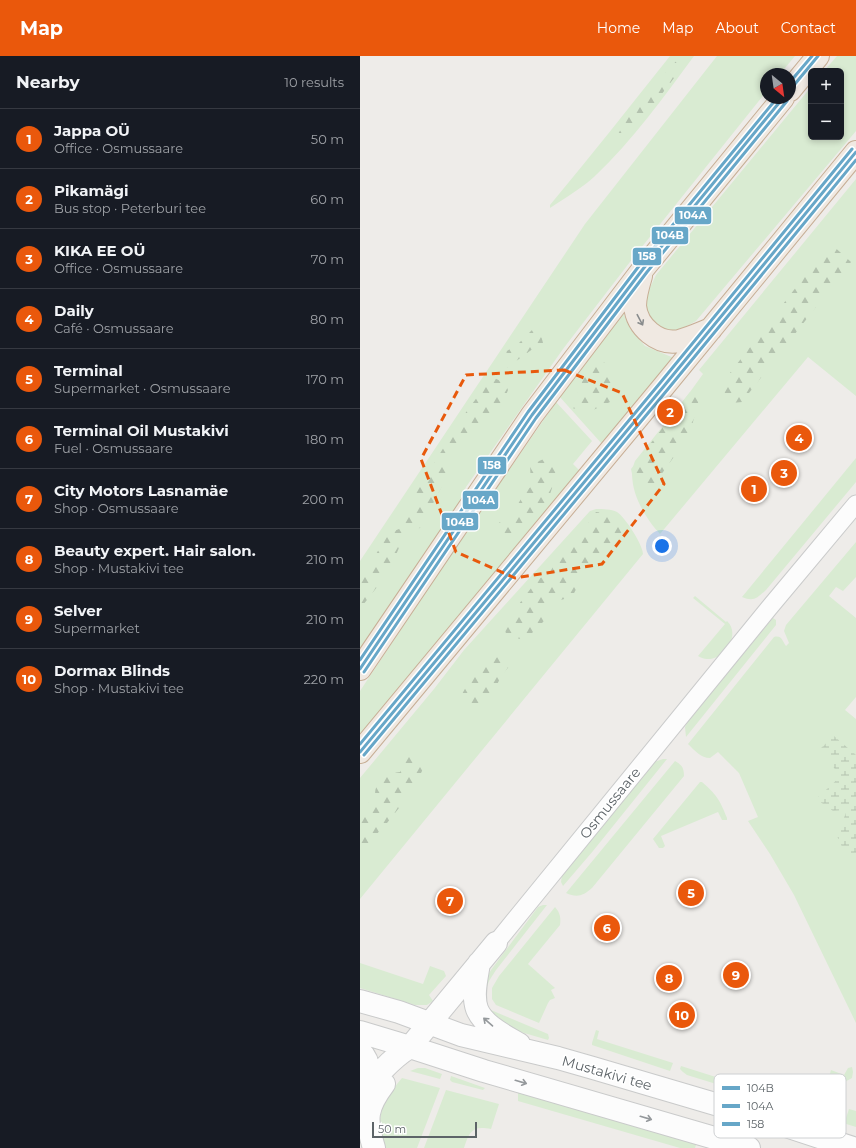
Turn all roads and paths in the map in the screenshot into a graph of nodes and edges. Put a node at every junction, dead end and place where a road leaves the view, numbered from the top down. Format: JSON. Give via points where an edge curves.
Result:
{"nodes":[{"id":1,"x":818,"y":56,"type":"edge"},
{"id":2,"x":796,"y":83,"type":"edge"},
{"id":3,"x":778,"y":104,"type":"edge"},
{"id":4,"x":856,"y":152,"type":"edge"},
{"id":5,"x":643,"y":269,"type":"junction"},
{"id":6,"x":711,"y":329,"type":"junction"},
{"id":7,"x":856,"y":504,"type":"edge"},
{"id":8,"x":360,"y":669,"type":"edge"},
{"id":9,"x":360,"y":752,"type":"edge"},
{"id":10,"x":496,"y":943,"type":"joint"},
{"id":11,"x":479,"y":963,"type":"junction"},
{"id":12,"x":360,"y":1001,"type":"edge"},
{"id":13,"x":445,"y":1003,"type":"junction"},
{"id":14,"x":399,"y":1012,"type":"junction"},
{"id":15,"x":360,"y":1032,"type":"edge"},
{"id":16,"x":417,"y":1035,"type":"junction"},
{"id":17,"x":460,"y":1035,"type":"junction"},
{"id":18,"x":360,"y":1051,"type":"edge"},
{"id":19,"x":532,"y":1052,"type":"junction"},
{"id":20,"x":452,"y":1061,"type":"junction"},
{"id":21,"x":396,"y":1067,"type":"junction"},
{"id":22,"x":362,"y":1095,"type":"edge"},
{"id":23,"x":714,"y":1104,"type":"edge"},
{"id":24,"x":714,"y":1138,"type":"edge"},
{"id":25,"x":715,"y":1138,"type":"edge"},
{"id":26,"x":822,"y":1138,"type":"edge"},
{"id":27,"x":360,"y":1146,"type":"edge"},
{"id":28,"x":364,"y":1148,"type":"edge"},
{"id":29,"x":374,"y":1148,"type":"edge"},
{"id":30,"x":749,"y":1148,"type":"edge"},
{"id":31,"x":853,"y":1148,"type":"edge"}],
"edges":[{"from":1,"to":2,"type":"highway"},
{"from":3,"to":5,"type":"highway"},
{"from":4,"to":6,"type":"highway"},
{"from":5,"to":6,"type":"highway","one_way":true,"via":[[636,294],[636,306],[644,327],[652,335],[664,341],[678,341]]},
{"from":5,"to":8,"type":"highway","via":[[532,415]]},
{"from":6,"to":9,"type":"highway"},
{"from":7,"to":10,"type":"street","name":"Osmussaare"},
{"from":10,"to":11,"type":"main road","name":"Osmussaare"},
{"from":11,"to":13,"type":"main road","name":"Osmussaare"},
{"from":19,"to":11,"type":"main road","one_way":true,"via":[[484,1020],[477,1008],[475,992]]},
{"from":12,"to":14,"type":"main road"},
{"from":13,"to":14,"type":"main road","via":[[421,1013]]},
{"from":13,"to":16,"type":"main road","name":"Osmussaare"},
{"from":14,"to":16,"type":"main road"},
{"from":15,"to":16,"type":"main road","name":"Mustakivi tee","via":[[381,1038]]},
{"from":16,"to":17,"type":"main road","name":"Mustakivi tee"},
{"from":16,"to":17,"type":"main road","via":[[423,1040]]},
{"from":16,"to":20,"type":"main road","name":"Mustakivi tee"},
{"from":16,"to":21,"type":"main road"},
{"from":16,"to":22,"type":"main road","name":"Osmussaare"},
{"from":17,"to":19,"type":"main road","name":"Mustakivi tee"},
{"from":18,"to":22,"type":"main road","via":[[369,1072]]},
{"from":19,"to":23,"type":"main road","name":"Mustakivi tee"},
{"from":20,"to":21,"type":"main road","via":[[424,1058]]},
{"from":20,"to":24,"type":"main road","name":"Mustakivi tee","one_way":true},
{"from":21,"to":29,"type":"main road","via":[[370,1108],[369,1132]]},
{"from":25,"to":30,"type":"main road","name":"Mustakivi tee","one_way":true},
{"from":26,"to":31,"type":"main road","name":"Mustakivi tee"},
{"from":27,"to":28,"type":"main road"}]}
